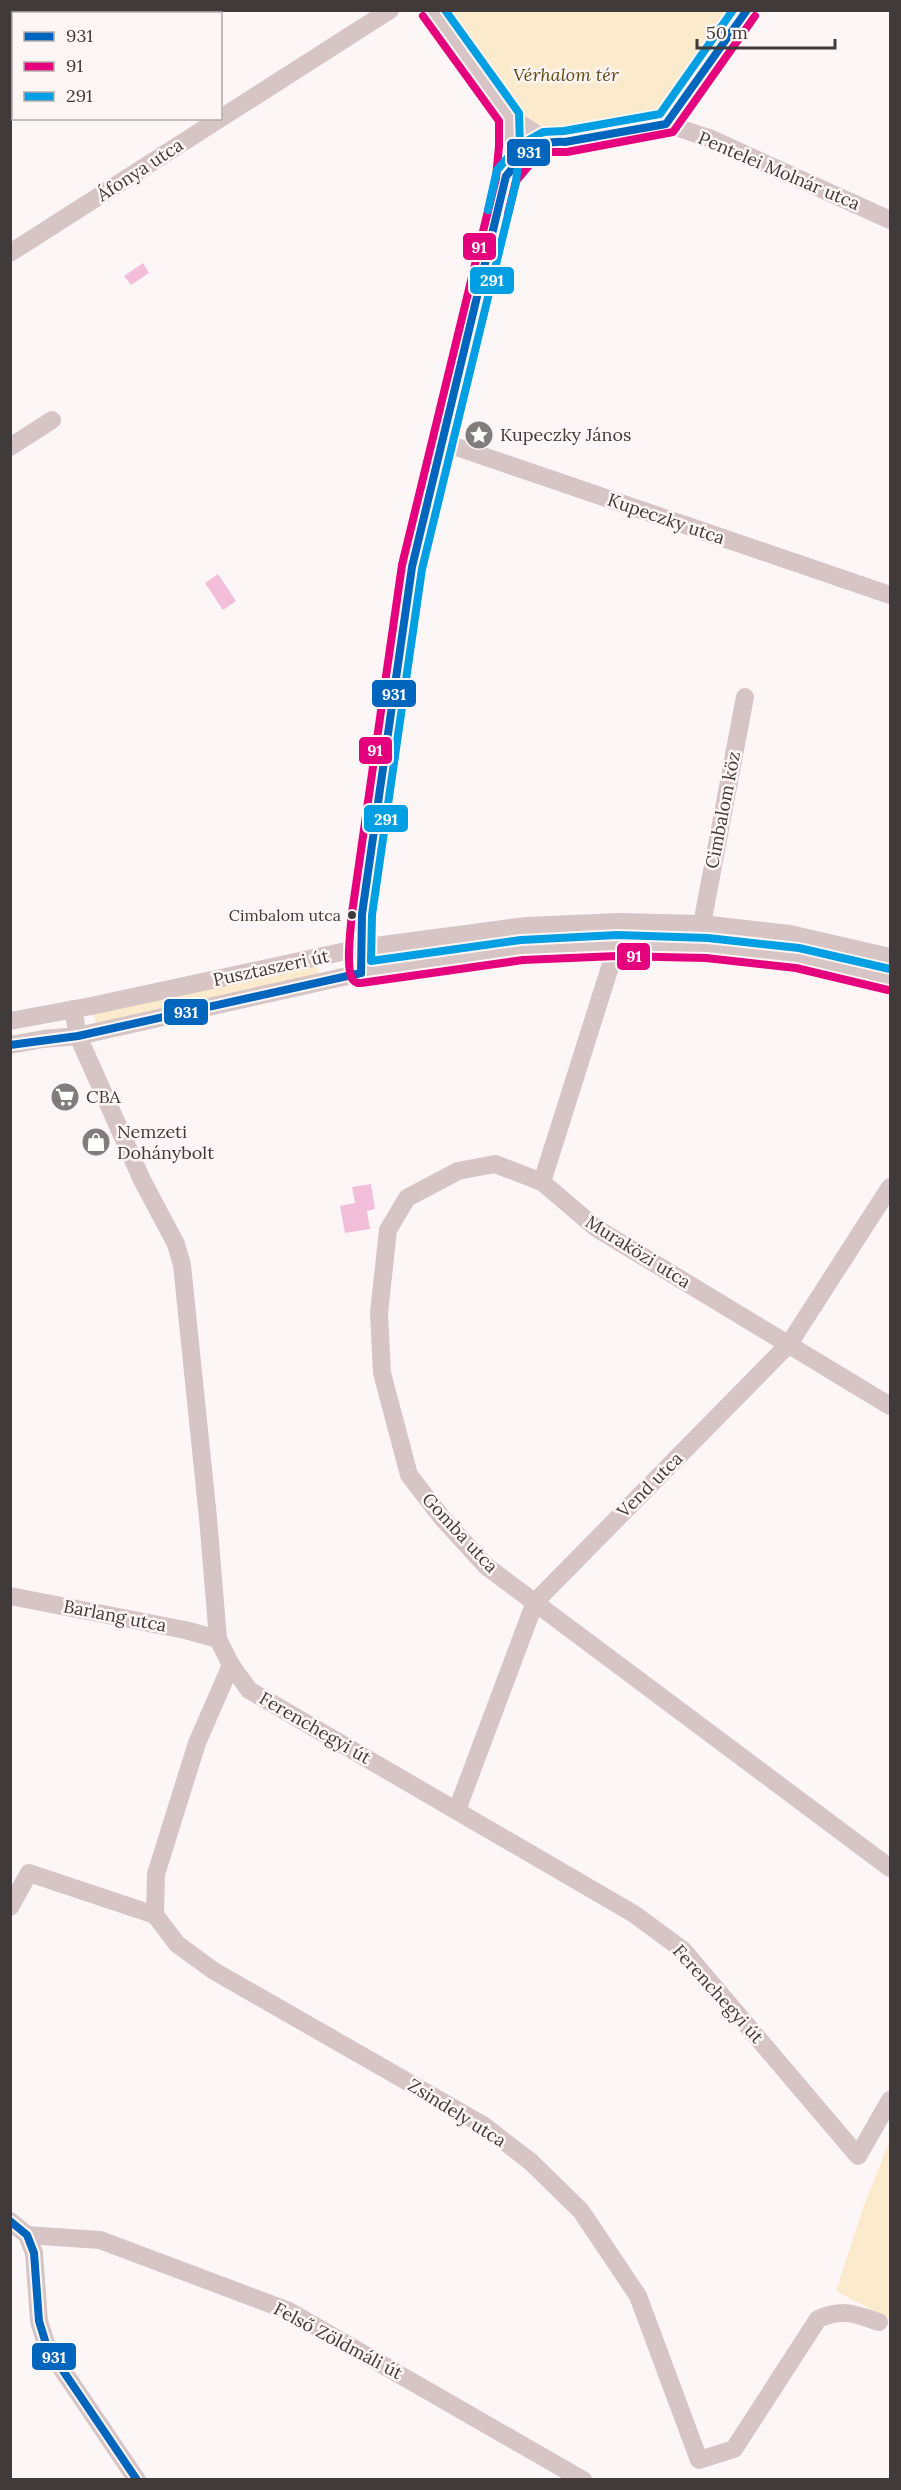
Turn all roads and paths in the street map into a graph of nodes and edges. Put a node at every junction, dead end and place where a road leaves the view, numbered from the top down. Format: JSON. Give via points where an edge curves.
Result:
{"nodes":[{"id":1,"x":390,"y":10,"type":"edge"},
{"id":2,"x":432,"y":10,"type":"edge"},
{"id":3,"x":747,"y":10,"type":"edge"},
{"id":4,"x":222,"y":117,"type":"edge"},
{"id":5,"x":509,"y":117,"type":"junction"},
{"id":6,"x":218,"y":120,"type":"edge"},
{"id":7,"x":666,"y":124,"type":"junction"},
{"id":8,"x":548,"y":141,"type":"junction"},
{"id":9,"x":506,"y":176,"type":"junction"},
{"id":10,"x":891,"y":220,"type":"edge"},
{"id":11,"x":10,"y":253,"type":"edge"},
{"id":12,"x":52,"y":420,"type":"dead end"},
{"id":13,"x":442,"y":442,"type":"junction"},
{"id":14,"x":10,"y":447,"type":"edge"},
{"id":15,"x":891,"y":595,"type":"edge"},
{"id":16,"x":745,"y":697,"type":"dead end"},
{"id":17,"x":702,"y":924,"type":"junction"},
{"id":18,"x":616,"y":945,"type":"junction"},
{"id":19,"x":360,"y":948,"type":"junction"},
{"id":20,"x":891,"y":957,"type":"edge"},
{"id":21,"x":361,"y":973,"type":"junction"},
{"id":22,"x":891,"y":980,"type":"edge"},
{"id":23,"x":73,"y":1009,"type":"junction"},
{"id":24,"x":10,"y":1021,"type":"edge"},
{"id":25,"x":78,"y":1036,"type":"junction"},
{"id":26,"x":10,"y":1045,"type":"edge"},
{"id":27,"x":542,"y":1182,"type":"junction"},
{"id":28,"x":891,"y":1187,"type":"edge"},
{"id":29,"x":789,"y":1344,"type":"junction"},
{"id":30,"x":891,"y":1406,"type":"edge"},
{"id":31,"x":10,"y":1596,"type":"edge"},
{"id":32,"x":535,"y":1602,"type":"junction"},
{"id":33,"x":218,"y":1639,"type":"junction"},
{"id":34,"x":231,"y":1665,"type":"junction"},
{"id":35,"x":457,"y":1810,"type":"junction"},
{"id":36,"x":891,"y":1868,"type":"edge"},
{"id":37,"x":10,"y":1907,"type":"edge"},
{"id":38,"x":155,"y":1915,"type":"junction"},
{"id":39,"x":891,"y":2100,"type":"edge"},
{"id":40,"x":10,"y":2221,"type":"edge"},
{"id":41,"x":27,"y":2235,"type":"junction"},
{"id":42,"x":879,"y":2322,"type":"dead end"},
{"id":43,"x":137,"y":2480,"type":"edge"},
{"id":44,"x":583,"y":2480,"type":"edge"}],
"edges":[{"from":1,"to":4,"type":"street","name":"Áfonya utca"},
{"from":2,"to":5,"type":"street"},
{"from":3,"to":7,"type":"street"},
{"from":5,"to":8,"type":"street"},
{"from":5,"to":9,"type":"street"},
{"from":6,"to":11,"type":"street","name":"Áfonya utca"},
{"from":7,"to":8,"type":"street","via":[[565,142]]},
{"from":7,"to":10,"type":"street","name":"Pentelei Molnár utca","via":[[730,148]]},
{"from":8,"to":9,"type":"street","via":[[525,154]]},
{"from":9,"to":13,"type":"street"},
{"from":12,"to":14,"type":"street"},
{"from":13,"to":15,"type":"street","name":"Kupeczky utca"},
{"from":13,"to":19,"type":"street","via":[[412,567]]},
{"from":16,"to":17,"type":"street","name":"Cimbalom köz"},
{"from":17,"to":19,"type":"street","name":"Pusztaszeri út","via":[[526,926]]},
{"from":17,"to":20,"type":"street","name":"Pusztaszeri út","via":[[790,934]]},
{"from":18,"to":21,"type":"street","name":"Pusztaszeri út","via":[[522,950]]},
{"from":18,"to":22,"type":"street","name":"Pusztaszeri út","via":[[707,948],[798,958]]},
{"from":18,"to":27,"type":"street"},
{"from":19,"to":21,"type":"street"},
{"from":19,"to":23,"type":"street","name":"Pusztaszeri út"},
{"from":21,"to":25,"type":"street","name":"Pusztaszeri út"},
{"from":23,"to":24,"type":"street","name":"Pusztaszeri út"},
{"from":23,"to":25,"type":"street","name":"Ferenchegyi út"},
{"from":25,"to":26,"type":"street","name":"Pusztaszeri út"},
{"from":25,"to":33,"type":"street","name":"Ferenchegyi út","via":[[182,1264]]},
{"from":27,"to":29,"type":"street","name":"Muraközi utca","via":[[596,1228]]},
{"from":27,"to":32,"type":"street","name":"Gomba utca","via":[[495,1164],[458,1171],[407,1198],[388,1230],[379,1313],[382,1372],[409,1475],[486,1566]]},
{"from":28,"to":29,"type":"street","name":"Vend utca"},
{"from":29,"to":30,"type":"street","name":"Muraközi utca"},
{"from":29,"to":32,"type":"street","name":"Vend utca"},
{"from":31,"to":33,"type":"street","name":"Barlang utca"},
{"from":32,"to":35,"type":"street","name":"Vend utca"},
{"from":32,"to":36,"type":"street","name":"Gomba utca"},
{"from":33,"to":34,"type":"street","name":"Ferenchegyi út"},
{"from":34,"to":35,"type":"street","name":"Ferenchegyi út","via":[[249,1690]]},
{"from":34,"to":38,"type":"street","via":[[197,1743],[159,1864]]},
{"from":35,"to":39,"type":"street","name":"Ferenchegyi út","via":[[634,1914],[683,1950],[858,2156]]},
{"from":37,"to":38,"type":"street","via":[[29,1873]]},
{"from":38,"to":42,"type":"street","name":"Zsindely utca","via":[[177,1944],[214,1971],[483,2125],[531,2162],[581,2211],[638,2296],[699,2460],[734,2449],[818,2319],[847,2312]]},
{"from":40,"to":41,"type":"street"},
{"from":41,"to":43,"type":"street","via":[[34,2253],[39,2321],[46,2347]]},
{"from":41,"to":44,"type":"street","name":"Felső Zöldmáli út","via":[[100,2240],[289,2311]]}]}
